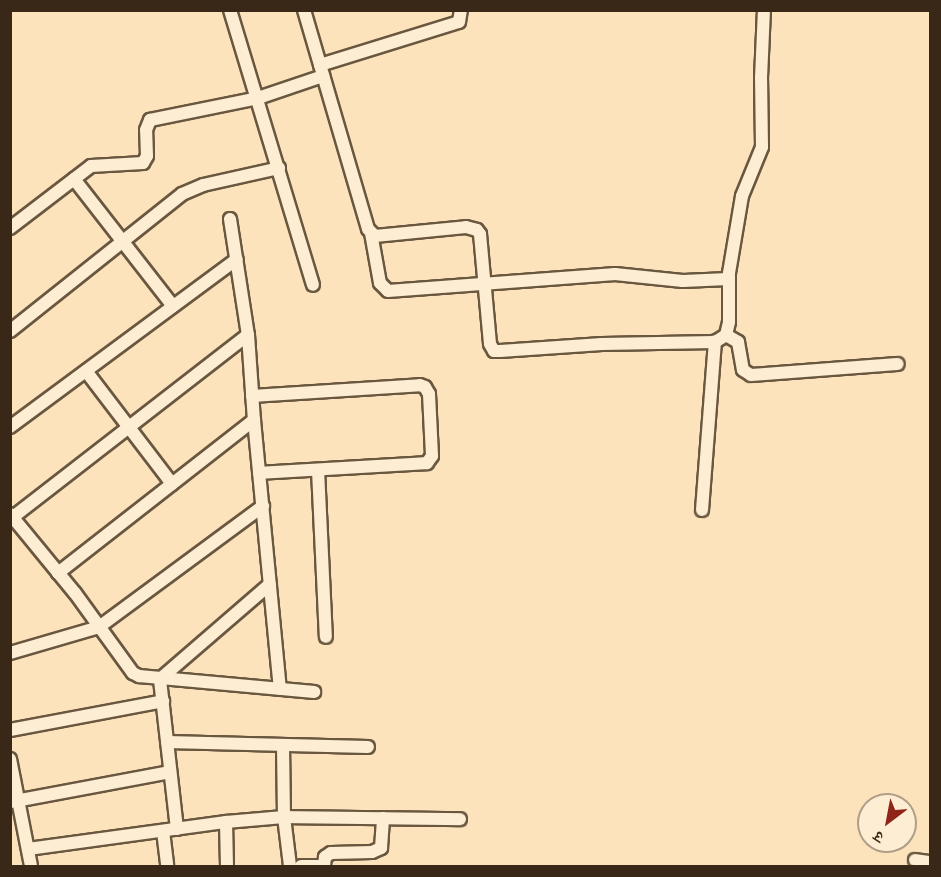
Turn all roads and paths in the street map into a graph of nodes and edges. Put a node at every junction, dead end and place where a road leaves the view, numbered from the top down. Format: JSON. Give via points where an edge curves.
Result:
{"nodes":[{"id":1,"x":230,"y":10,"type":"edge"},
{"id":2,"x":304,"y":10,"type":"edge"},
{"id":3,"x":461,"y":10,"type":"edge"},
{"id":4,"x":764,"y":10,"type":"edge"},
{"id":5,"x":321,"y":70,"type":"junction"},
{"id":6,"x":258,"y":98,"type":"junction"},
{"id":7,"x":279,"y":168,"type":"junction"},
{"id":8,"x":74,"y":179,"type":"junction"},
{"id":9,"x":230,"y":219,"type":"dead end"},
{"id":10,"x":10,"y":228,"type":"edge"},
{"id":11,"x":371,"y":234,"type":"junction"},
{"id":12,"x":123,"y":242,"type":"junction"},
{"id":13,"x":237,"y":259,"type":"junction"},
{"id":14,"x":728,"y":279,"type":"junction"},
{"id":15,"x":484,"y":283,"type":"junction"},
{"id":16,"x":313,"y":285,"type":"dead end"},
{"id":17,"x":173,"y":306,"type":"junction"},
{"id":18,"x":10,"y":331,"type":"edge"},
{"id":19,"x":248,"y":335,"type":"junction"},
{"id":20,"x":726,"y":335,"type":"junction"},
{"id":21,"x":715,"y":342,"type":"junction"},
{"id":22,"x":898,"y":364,"type":"dead end"},
{"id":23,"x":86,"y":371,"type":"junction"},
{"id":24,"x":252,"y":396,"type":"junction"},
{"id":25,"x":254,"y":420,"type":"junction"},
{"id":26,"x":10,"y":427,"type":"edge"},
{"id":27,"x":130,"y":427,"type":"junction"},
{"id":28,"x":318,"y":470,"type":"junction"},
{"id":29,"x":259,"y":473,"type":"junction"},
{"id":30,"x":172,"y":484,"type":"junction"},
{"id":31,"x":263,"y":506,"type":"junction"},
{"id":32,"x":702,"y":510,"type":"dead end"},
{"id":33,"x":12,"y":516,"type":"edge"},
{"id":34,"x":58,"y":573,"type":"junction"},
{"id":35,"x":270,"y":584,"type":"junction"},
{"id":36,"x":99,"y":627,"type":"junction"},
{"id":37,"x":326,"y":637,"type":"dead end"},
{"id":38,"x":10,"y":653,"type":"edge"},
{"id":39,"x":160,"y":679,"type":"junction"},
{"id":40,"x":280,"y":689,"type":"junction"},
{"id":41,"x":314,"y":692,"type":"dead end"},
{"id":42,"x":163,"y":701,"type":"junction"},
{"id":43,"x":10,"y":730,"type":"edge"},
{"id":44,"x":167,"y":742,"type":"junction"},
{"id":45,"x":283,"y":745,"type":"junction"},
{"id":46,"x":368,"y":747,"type":"dead end"},
{"id":47,"x":10,"y":759,"type":"edge"},
{"id":48,"x":170,"y":772,"type":"junction"},
{"id":49,"x":15,"y":801,"type":"edge"},
{"id":50,"x":284,"y":817,"type":"junction"},
{"id":51,"x":383,"y":818,"type":"junction"},
{"id":52,"x":460,"y":819,"type":"dead end"},
{"id":53,"x":226,"y":822,"type":"junction"},
{"id":54,"x":177,"y":829,"type":"junction"},
{"id":55,"x":163,"y":831,"type":"junction"},
{"id":56,"x":28,"y":849,"type":"junction"},
{"id":57,"x":915,"y":860,"type":"dead end"},
{"id":58,"x":930,"y":862,"type":"edge"},
{"id":59,"x":31,"y":867,"type":"edge"},
{"id":60,"x":167,"y":867,"type":"edge"},
{"id":61,"x":227,"y":867,"type":"edge"},
{"id":62,"x":290,"y":867,"type":"edge"},
{"id":63,"x":301,"y":867,"type":"edge"},
{"id":64,"x":323,"y":867,"type":"edge"}],
"edges":[{"from":1,"to":6,"type":"street"},
{"from":2,"to":5,"type":"street"},
{"from":3,"to":5,"type":"street","via":[[459,22]]},
{"from":4,"to":14,"type":"street","via":[[762,147],[744,188]]},
{"from":5,"to":6,"type":"street"},
{"from":5,"to":11,"type":"street"},
{"from":6,"to":7,"type":"street"},
{"from":6,"to":8,"type":"street","via":[[150,120],[143,163],[98,164]]},
{"from":7,"to":12,"type":"street","via":[[191,189]]},
{"from":7,"to":16,"type":"street"},
{"from":8,"to":10,"type":"street"},
{"from":8,"to":12,"type":"street"},
{"from":9,"to":13,"type":"street"},
{"from":11,"to":15,"type":"street","via":[[380,283],[388,291]]},
{"from":11,"to":15,"type":"street","via":[[474,228],[480,234]]},
{"from":12,"to":17,"type":"street"},
{"from":12,"to":18,"type":"street"},
{"from":13,"to":17,"type":"street"},
{"from":13,"to":19,"type":"street"},
{"from":14,"to":15,"type":"street","via":[[682,281],[615,274]]},
{"from":14,"to":20,"type":"street"},
{"from":15,"to":21,"type":"street","via":[[494,351]]},
{"from":17,"to":23,"type":"street"},
{"from":19,"to":24,"type":"street"},
{"from":19,"to":27,"type":"street"},
{"from":20,"to":21,"type":"street"},
{"from":20,"to":22,"type":"street","via":[[738,342],[743,370],[751,375]]},
{"from":21,"to":32,"type":"street"},
{"from":23,"to":26,"type":"street"},
{"from":23,"to":27,"type":"street"},
{"from":24,"to":25,"type":"street"},
{"from":24,"to":28,"type":"street","via":[[420,385],[428,390],[432,456],[427,463]]},
{"from":25,"to":29,"type":"street"},
{"from":25,"to":30,"type":"street"},
{"from":27,"to":30,"type":"street"},
{"from":27,"to":33,"type":"street"},
{"from":28,"to":29,"type":"street"},
{"from":28,"to":37,"type":"street"},
{"from":29,"to":31,"type":"street"},
{"from":30,"to":34,"type":"street"},
{"from":31,"to":35,"type":"street"},
{"from":31,"to":36,"type":"street"},
{"from":33,"to":34,"type":"street"},
{"from":34,"to":36,"type":"street"},
{"from":35,"to":39,"type":"street"},
{"from":35,"to":40,"type":"street"},
{"from":36,"to":38,"type":"street"},
{"from":36,"to":39,"type":"street","via":[[133,673]]},
{"from":39,"to":40,"type":"street"},
{"from":39,"to":42,"type":"street"},
{"from":40,"to":41,"type":"street"},
{"from":42,"to":43,"type":"street"},
{"from":42,"to":44,"type":"street"},
{"from":44,"to":45,"type":"street"},
{"from":44,"to":48,"type":"street"},
{"from":45,"to":46,"type":"street"},
{"from":45,"to":50,"type":"street"},
{"from":47,"to":49,"type":"street"},
{"from":48,"to":49,"type":"street"},
{"from":48,"to":54,"type":"street"},
{"from":49,"to":56,"type":"street"},
{"from":50,"to":51,"type":"street"},
{"from":50,"to":53,"type":"street"},
{"from":50,"to":62,"type":"street"},
{"from":51,"to":52,"type":"street"},
{"from":51,"to":64,"type":"street","via":[[381,848],[372,852],[331,853],[325,857]]},
{"from":53,"to":54,"type":"street"},
{"from":53,"to":61,"type":"street"},
{"from":54,"to":55,"type":"street"},
{"from":55,"to":56,"type":"street"},
{"from":55,"to":60,"type":"street"},
{"from":56,"to":59,"type":"street"},
{"from":57,"to":58,"type":"street"},
{"from":63,"to":64,"type":"street"}]}
